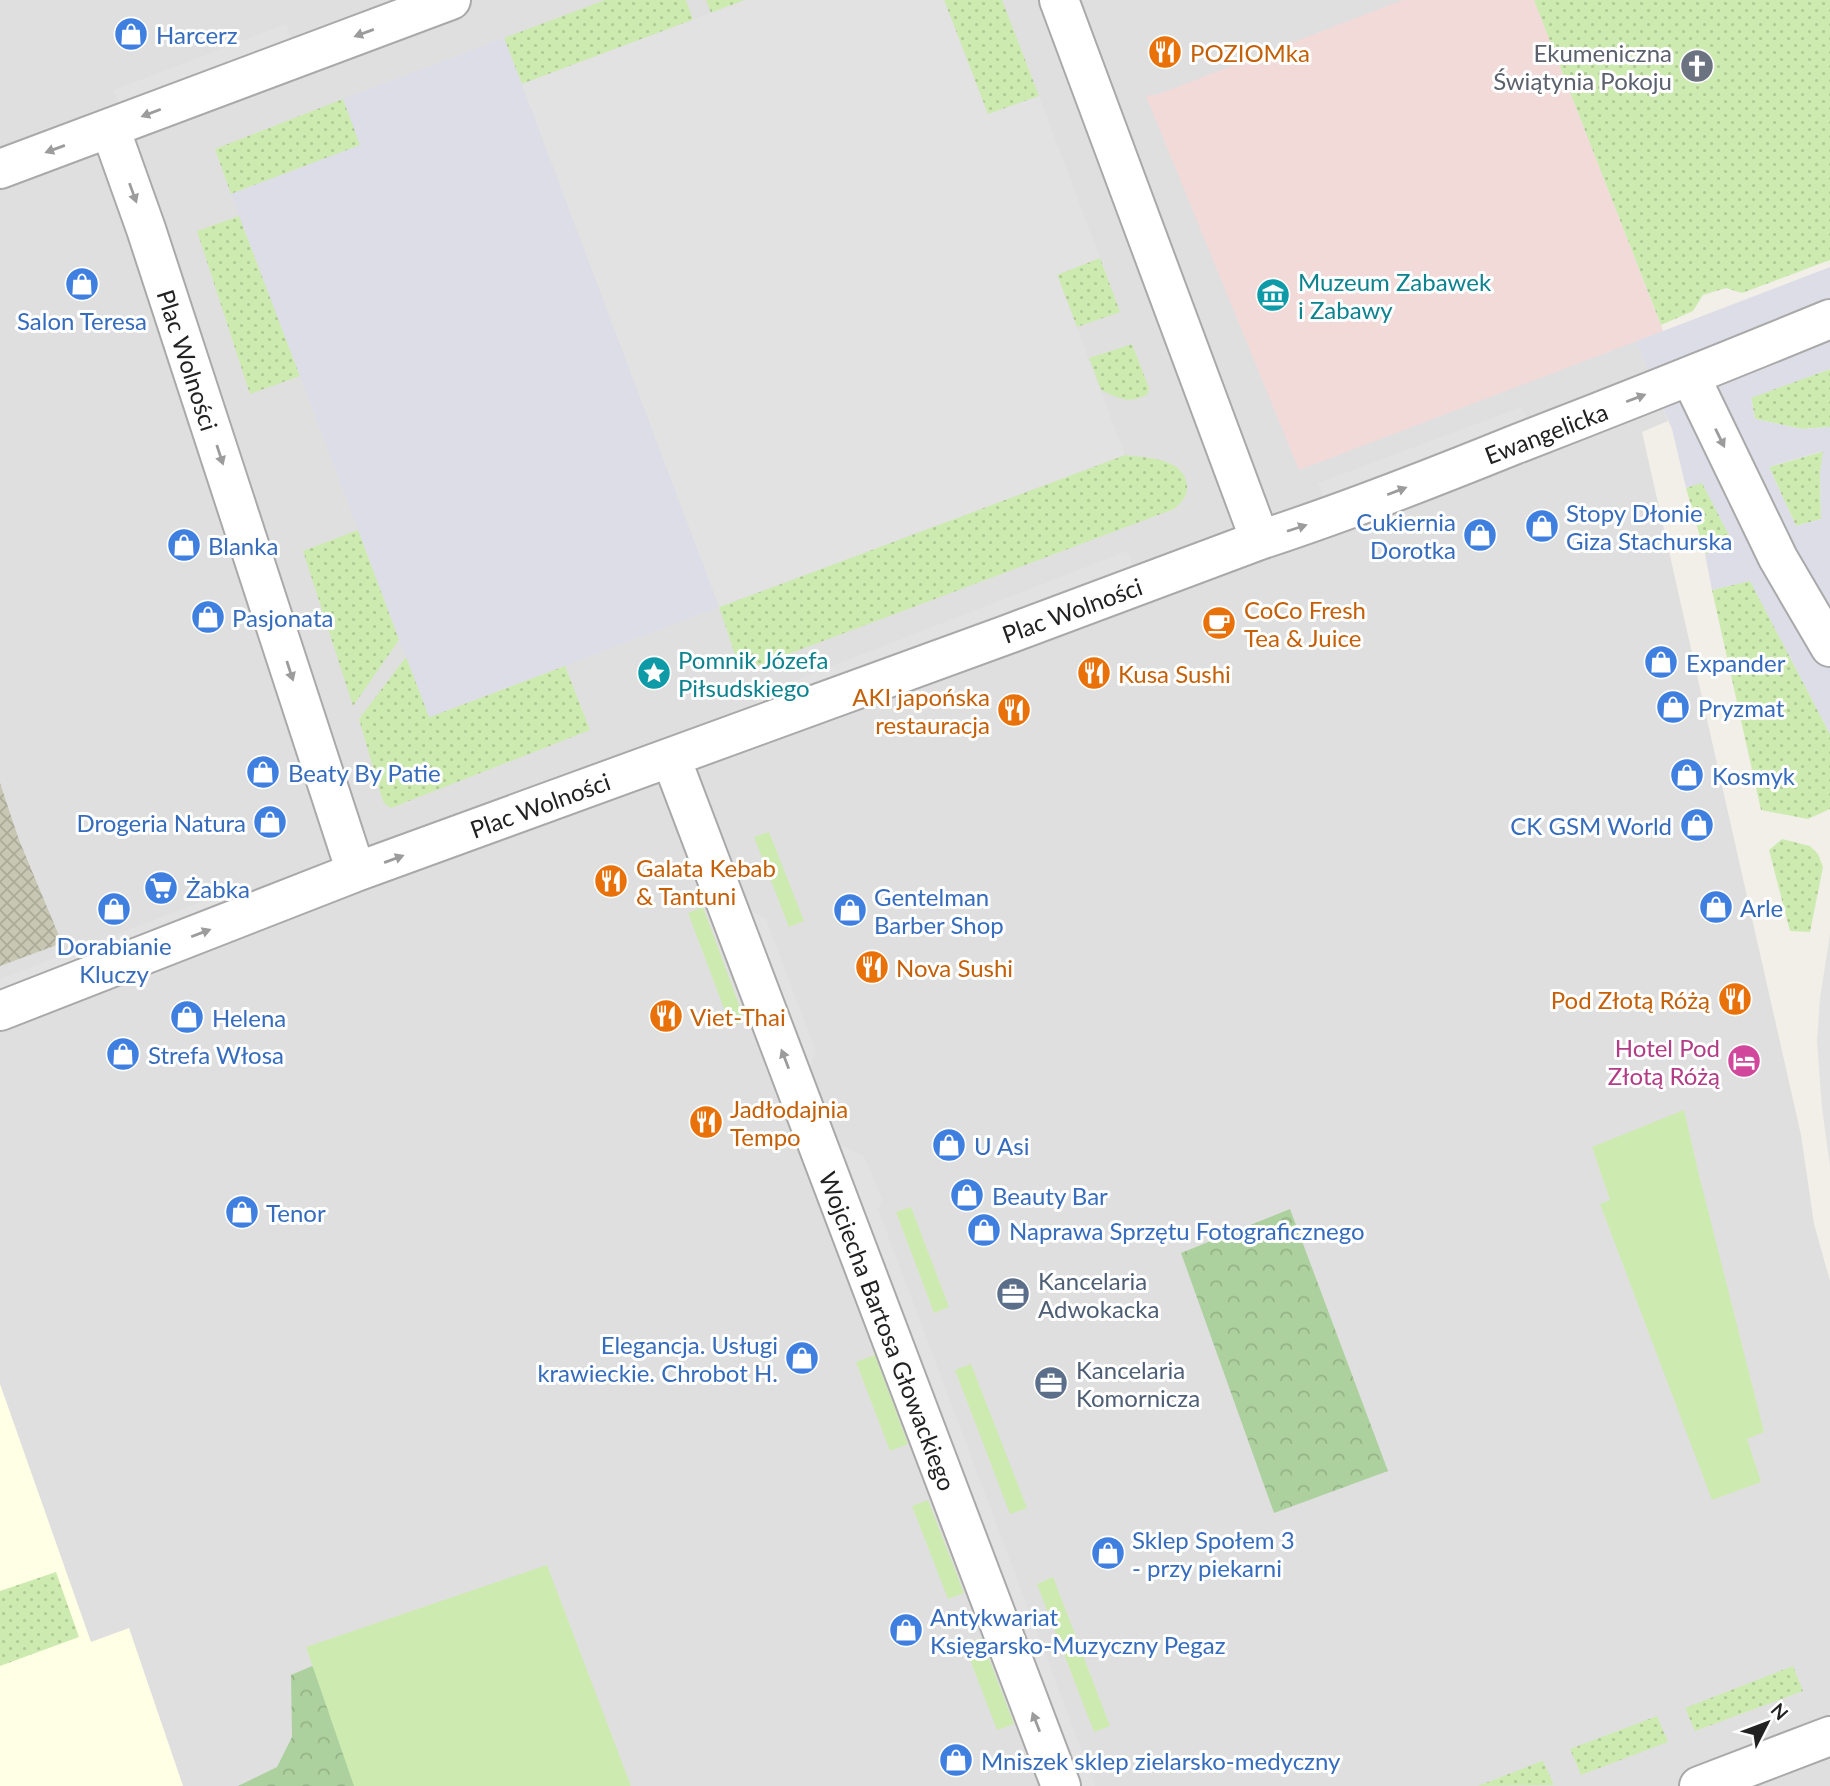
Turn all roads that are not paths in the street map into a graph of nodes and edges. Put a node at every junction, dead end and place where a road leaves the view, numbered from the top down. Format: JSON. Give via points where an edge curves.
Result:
{"nodes":[{"id":1,"x":450,"y":0,"type":"edge"},
{"id":2,"x":1059,"y":0,"type":"edge"},
{"id":3,"x":400,"y":9,"type":"edge"},
{"id":4,"x":110,"y":128,"type":"junction"},
{"id":5,"x":0,"y":169,"type":"edge"},
{"id":6,"x":1830,"y":319,"type":"edge"},
{"id":7,"x":1690,"y":376,"type":"junction"},
{"id":8,"x":1260,"y":540,"type":"junction"},
{"id":9,"x":1830,"y":647,"type":"edge"},
{"id":10,"x":671,"y":758,"type":"junction"},
{"id":11,"x":356,"y":872,"type":"junction"},
{"id":12,"x":0,"y":1011,"type":"edge"},
{"id":13,"x":1830,"y":1737,"type":"edge"},
{"id":14,"x":1060,"y":1786,"type":"edge"},
{"id":15,"x":1699,"y":1786,"type":"edge"}],
"edges":[{"from":1,"to":3,"type":"street"},
{"from":2,"to":8,"type":"street"},
{"from":3,"to":4,"type":"street","one_way":true},
{"from":4,"to":5,"type":"street","one_way":true},
{"from":4,"to":11,"type":"street","name":"Plac Wolności","one_way":true},
{"from":6,"to":7,"type":"street","name":"Ewangelicka"},
{"from":8,"to":7,"type":"street","name":"Ewangelicka","one_way":true},
{"from":7,"to":9,"type":"street","one_way":true,"via":[[1778,558]]},
{"from":8,"to":10,"type":"street","name":"Plac Wolności"},
{"from":11,"to":10,"type":"street","name":"Plac Wolności","one_way":true},
{"from":14,"to":10,"type":"street","name":"Wojciecha Bartosa Głowackiego","one_way":true},
{"from":12,"to":11,"type":"street","one_way":true},
{"from":13,"to":15,"type":"street"}]}
